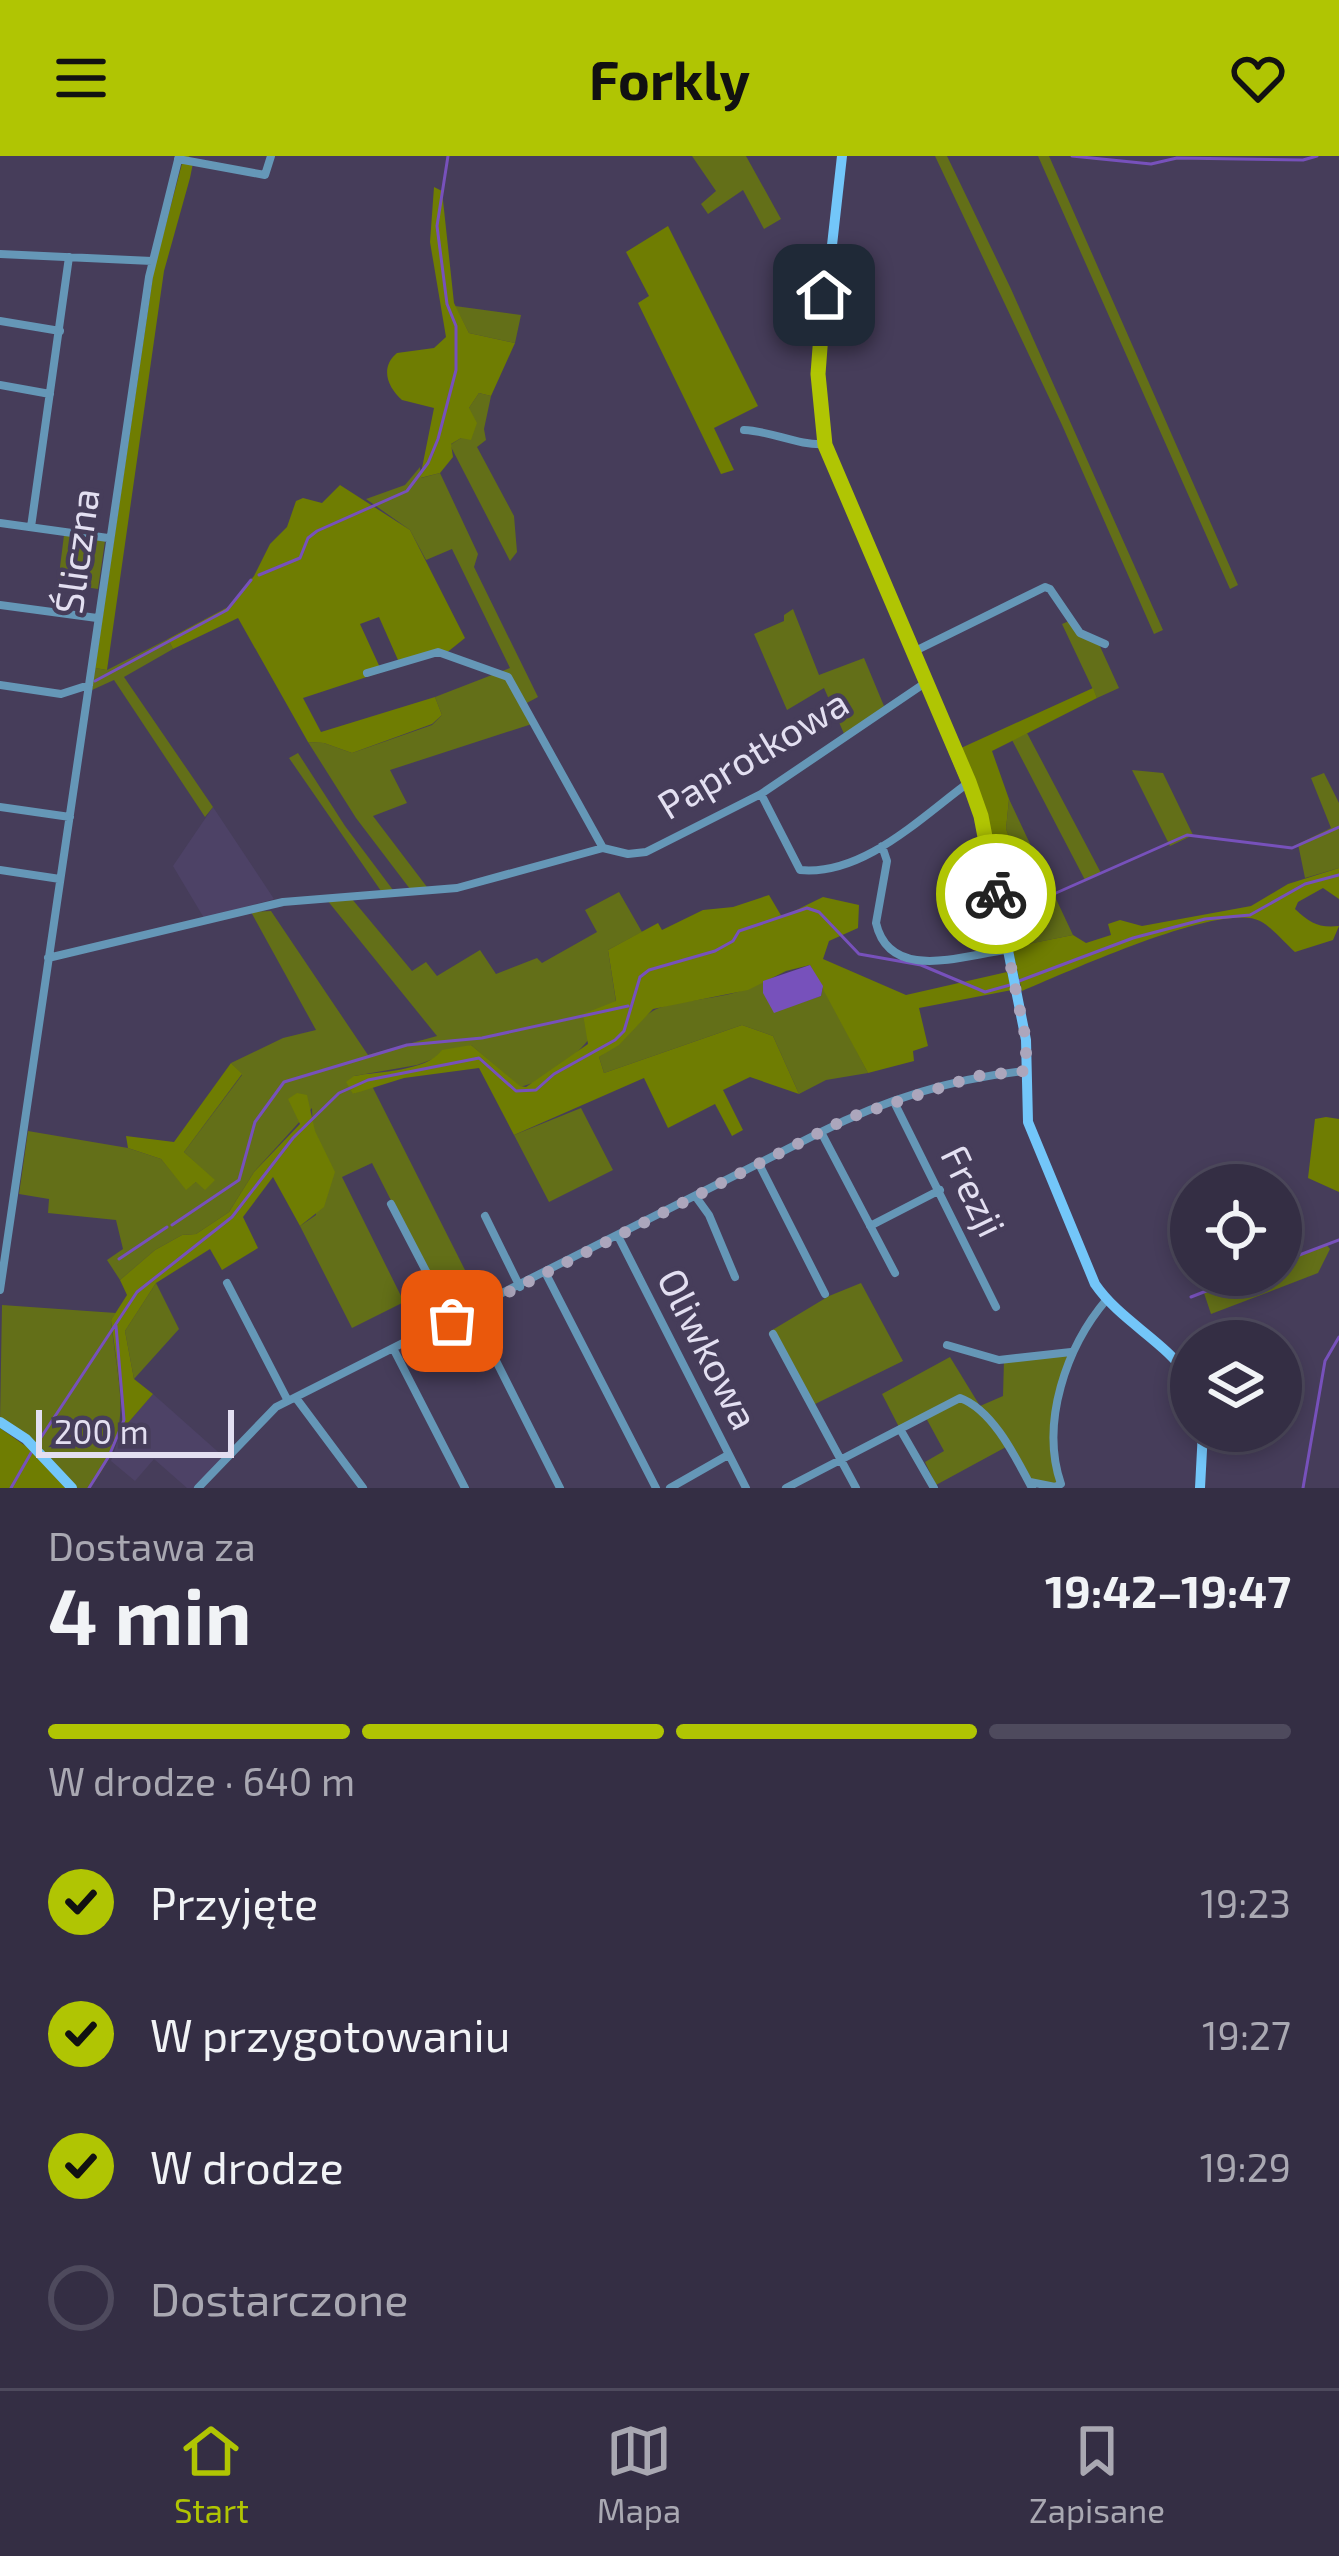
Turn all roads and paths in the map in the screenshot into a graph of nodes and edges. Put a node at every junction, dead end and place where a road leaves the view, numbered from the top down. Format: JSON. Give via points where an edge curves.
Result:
{"nodes":[{"id":1,"x":271,"y":156,"type":"edge"},
{"id":2,"x":842,"y":156,"type":"edge"},
{"id":3,"x":179,"y":158,"type":"edge"},
{"id":4,"x":0,"y":254,"type":"edge"},
{"id":5,"x":69,"y":257,"type":"junction"},
{"id":6,"x":152,"y":261,"type":"junction"},
{"id":7,"x":0,"y":321,"type":"edge"},
{"id":8,"x":60,"y":331,"type":"junction"},
{"id":9,"x":0,"y":385,"type":"edge"},
{"id":10,"x":50,"y":394,"type":"junction"},
{"id":11,"x":744,"y":430,"type":"dead end"},
{"id":12,"x":825,"y":445,"type":"junction"},
{"id":13,"x":0,"y":523,"type":"edge"},
{"id":14,"x":31,"y":527,"type":"junction"},
{"id":15,"x":108,"y":538,"type":"junction"},
{"id":16,"x":0,"y":605,"type":"edge"},
{"id":17,"x":97,"y":618,"type":"junction"},
{"id":18,"x":1105,"y":644,"type":"dead end"},
{"id":19,"x":914,"y":652,"type":"junction"},
{"id":20,"x":367,"y":673,"type":"dead end"},
{"id":21,"x":926,"y":682,"type":"junction"},
{"id":22,"x":89,"y":685,"type":"junction"},
{"id":23,"x":0,"y":686,"type":"edge"},
{"id":24,"x":969,"y":782,"type":"junction"},
{"id":25,"x":761,"y":794,"type":"junction"},
{"id":26,"x":0,"y":807,"type":"edge"},
{"id":27,"x":70,"y":817,"type":"junction"},
{"id":28,"x":882,"y":846,"type":"junction"},
{"id":29,"x":603,"y":848,"type":"junction"},
{"id":30,"x":0,"y":870,"type":"edge"},
{"id":31,"x":60,"y":878,"type":"junction"},
{"id":32,"x":1007,"y":950,"type":"junction"},
{"id":33,"x":48,"y":958,"type":"junction"},
{"id":34,"x":1026,"y":1071,"type":"junction"},
{"id":35,"x":894,"y":1102,"type":"junction"},
{"id":36,"x":821,"y":1132,"type":"junction"},
{"id":37,"x":759,"y":1164,"type":"junction"},
{"id":38,"x":940,"y":1190,"type":"junction"},
{"id":39,"x":696,"y":1197,"type":"junction"},
{"id":40,"x":392,"y":1204,"type":"dead end"},
{"id":41,"x":485,"y":1216,"type":"dead end"},
{"id":42,"x":870,"y":1226,"type":"junction"},
{"id":43,"x":618,"y":1236,"type":"junction"},
{"id":44,"x":546,"y":1274,"type":"junction"},
{"id":45,"x":895,"y":1274,"type":"dead end"},
{"id":46,"x":735,"y":1277,"type":"dead end"},
{"id":47,"x":227,"y":1283,"type":"dead end"},
{"id":48,"x":520,"y":1287,"type":"junction"},
{"id":49,"x":0,"y":1290,"type":"edge"},
{"id":50,"x":825,"y":1294,"type":"dead end"},
{"id":51,"x":1106,"y":1299,"type":"junction"},
{"id":52,"x":995,"y":1307,"type":"dead end"},
{"id":53,"x":471,"y":1311,"type":"junction"},
{"id":54,"x":452,"y":1321,"type":"junction"},
{"id":55,"x":773,"y":1334,"type":"dead end"},
{"id":56,"x":947,"y":1345,"type":"dead end"},
{"id":57,"x":394,"y":1350,"type":"junction"},
{"id":58,"x":1073,"y":1352,"type":"junction"},
{"id":59,"x":1170,"y":1353,"type":"edge"},
{"id":60,"x":292,"y":1399,"type":"junction"},
{"id":61,"x":0,"y":1422,"type":"edge"},
{"id":62,"x":900,"y":1429,"type":"junction"},
{"id":63,"x":1202,"y":1452,"type":"edge"},
{"id":64,"x":728,"y":1455,"type":"junction"},
{"id":65,"x":840,"y":1461,"type":"junction"},
{"id":66,"x":1030,"y":1485,"type":"edge"},
{"id":67,"x":72,"y":1488,"type":"edge"},
{"id":68,"x":198,"y":1488,"type":"edge"},
{"id":69,"x":363,"y":1488,"type":"edge"},
{"id":70,"x":466,"y":1488,"type":"edge"},
{"id":71,"x":560,"y":1488,"type":"edge"},
{"id":72,"x":656,"y":1488,"type":"edge"},
{"id":73,"x":670,"y":1488,"type":"edge"},
{"id":74,"x":746,"y":1488,"type":"edge"},
{"id":75,"x":786,"y":1488,"type":"edge"},
{"id":76,"x":856,"y":1488,"type":"edge"},
{"id":77,"x":934,"y":1488,"type":"edge"},
{"id":78,"x":1200,"y":1488,"type":"edge"}],
"edges":[{"from":1,"to":3,"type":"street","via":[[265,175]]},
{"from":2,"to":12,"type":"main road","via":[[818,370]]},
{"from":3,"to":6,"type":"street","name":"Śliczna"},
{"from":4,"to":5,"type":"street"},
{"from":5,"to":6,"type":"street"},
{"from":5,"to":8,"type":"street"},
{"from":6,"to":15,"type":"street","name":"Śliczna"},
{"from":7,"to":8,"type":"street"},
{"from":8,"to":10,"type":"street"},
{"from":9,"to":10,"type":"street"},
{"from":10,"to":14,"type":"street"},
{"from":11,"to":12,"type":"street"},
{"from":12,"to":19,"type":"main road"},
{"from":13,"to":14,"type":"street"},
{"from":14,"to":15,"type":"street"},
{"from":15,"to":17,"type":"street","name":"Śliczna"},
{"from":16,"to":17,"type":"street"},
{"from":17,"to":22,"type":"street","name":"Śliczna"},
{"from":18,"to":19,"type":"street","via":[[1080,633],[1045,587]]},
{"from":19,"to":21,"type":"main road"},
{"from":20,"to":29,"type":"street","via":[[438,652],[508,677]]},
{"from":21,"to":24,"type":"main road"},
{"from":21,"to":25,"type":"street","name":"Paprotkowa"},
{"from":22,"to":23,"type":"street","via":[[61,694]]},
{"from":22,"to":27,"type":"street","name":"Śliczna"},
{"from":24,"to":28,"type":"street"},
{"from":24,"to":32,"type":"main road"},
{"from":25,"to":28,"type":"street","via":[[800,870],[831,869]]},
{"from":25,"to":29,"type":"street","name":"Paprotkowa","via":[[646,852]]},
{"from":26,"to":27,"type":"street"},
{"from":27,"to":31,"type":"street","name":"Śliczna"},
{"from":28,"to":32,"type":"street","via":[[887,861],[876,923],[886,945],[932,962]]},
{"from":29,"to":33,"type":"street","name":"Paprotkowa","via":[[457,888],[324,896]]},
{"from":30,"to":31,"type":"street"},
{"from":31,"to":33,"type":"street","name":"Śliczna"},
{"from":32,"to":34,"type":"main road"},
{"from":33,"to":49,"type":"street","name":"Śliczna"},
{"from":34,"to":35,"type":"street","via":[[976,1076]]},
{"from":34,"to":51,"type":"main road","via":[[1033,1141]]},
{"from":35,"to":36,"type":"street"},
{"from":35,"to":38,"type":"street","name":"Frezji"},
{"from":36,"to":37,"type":"street"},
{"from":36,"to":42,"type":"street"},
{"from":37,"to":39,"type":"street"},
{"from":37,"to":50,"type":"street"},
{"from":38,"to":42,"type":"street"},
{"from":38,"to":52,"type":"street","name":"Frezji"},
{"from":39,"to":43,"type":"street"},
{"from":39,"to":46,"type":"street"},
{"from":40,"to":54,"type":"street"},
{"from":41,"to":48,"type":"street"},
{"from":42,"to":45,"type":"street"},
{"from":43,"to":44,"type":"street"},
{"from":43,"to":64,"type":"street","name":"Oliwkowa"},
{"from":44,"to":48,"type":"street"},
{"from":44,"to":72,"type":"street"},
{"from":47,"to":60,"type":"street"},
{"from":48,"to":53,"type":"street"},
{"from":51,"to":58,"type":"street"},
{"from":51,"to":59,"type":"main road"},
{"from":53,"to":54,"type":"street"},
{"from":53,"to":71,"type":"street"},
{"from":54,"to":57,"type":"street"},
{"from":55,"to":65,"type":"street"},
{"from":56,"to":58,"type":"street","via":[[999,1360]]},
{"from":57,"to":60,"type":"street"},
{"from":57,"to":70,"type":"street"},
{"from":58,"to":66,"type":"street","via":[[1052,1449],[1061,1484]]},
{"from":60,"to":68,"type":"street","via":[[266,1415]]},
{"from":60,"to":69,"type":"street"},
{"from":61,"to":67,"type":"main road"},
{"from":62,"to":65,"type":"street"},
{"from":62,"to":66,"type":"street","via":[[960,1398],[993,1425]]},
{"from":62,"to":77,"type":"street"},
{"from":63,"to":78,"type":"main road"},
{"from":64,"to":73,"type":"street"},
{"from":64,"to":74,"type":"street","name":"Oliwkowa"},
{"from":65,"to":75,"type":"street"},
{"from":65,"to":76,"type":"street"}]}
